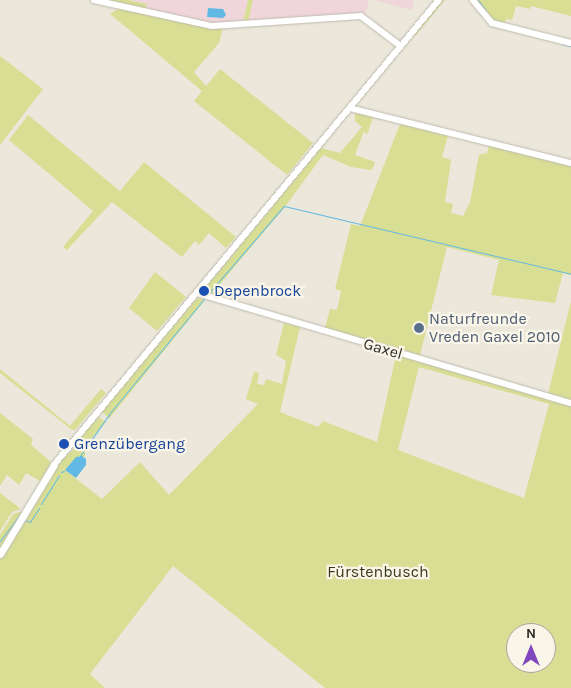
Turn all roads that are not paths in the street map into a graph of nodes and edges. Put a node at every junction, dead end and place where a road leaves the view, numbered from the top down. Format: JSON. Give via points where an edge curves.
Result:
{"nodes":[{"id":1,"x":94,"y":0,"type":"edge"},
{"id":2,"x":439,"y":0,"type":"edge"},
{"id":3,"x":473,"y":0,"type":"edge"},
{"id":4,"x":571,"y":43,"type":"edge"},
{"id":5,"x":401,"y":46,"type":"junction"},
{"id":6,"x":350,"y":108,"type":"junction"},
{"id":7,"x":571,"y":163,"type":"edge"},
{"id":8,"x":197,"y":293,"type":"junction"},
{"id":9,"x":571,"y":403,"type":"edge"},
{"id":10,"x":54,"y":465,"type":"joint"},
{"id":11,"x":0,"y":554,"type":"edge"}],
"edges":[{"from":1,"to":5,"type":"street","via":[[212,26],[361,16]]},
{"from":2,"to":5,"type":"street"},
{"from":3,"to":4,"type":"street","via":[[492,23]]},
{"from":5,"to":6,"type":"street"},
{"from":6,"to":7,"type":"street"},
{"from":6,"to":8,"type":"street"},
{"from":8,"to":9,"type":"street","name":"Gaxel"},
{"from":8,"to":10,"type":"street"},
{"from":10,"to":11,"type":"main road"}]}
